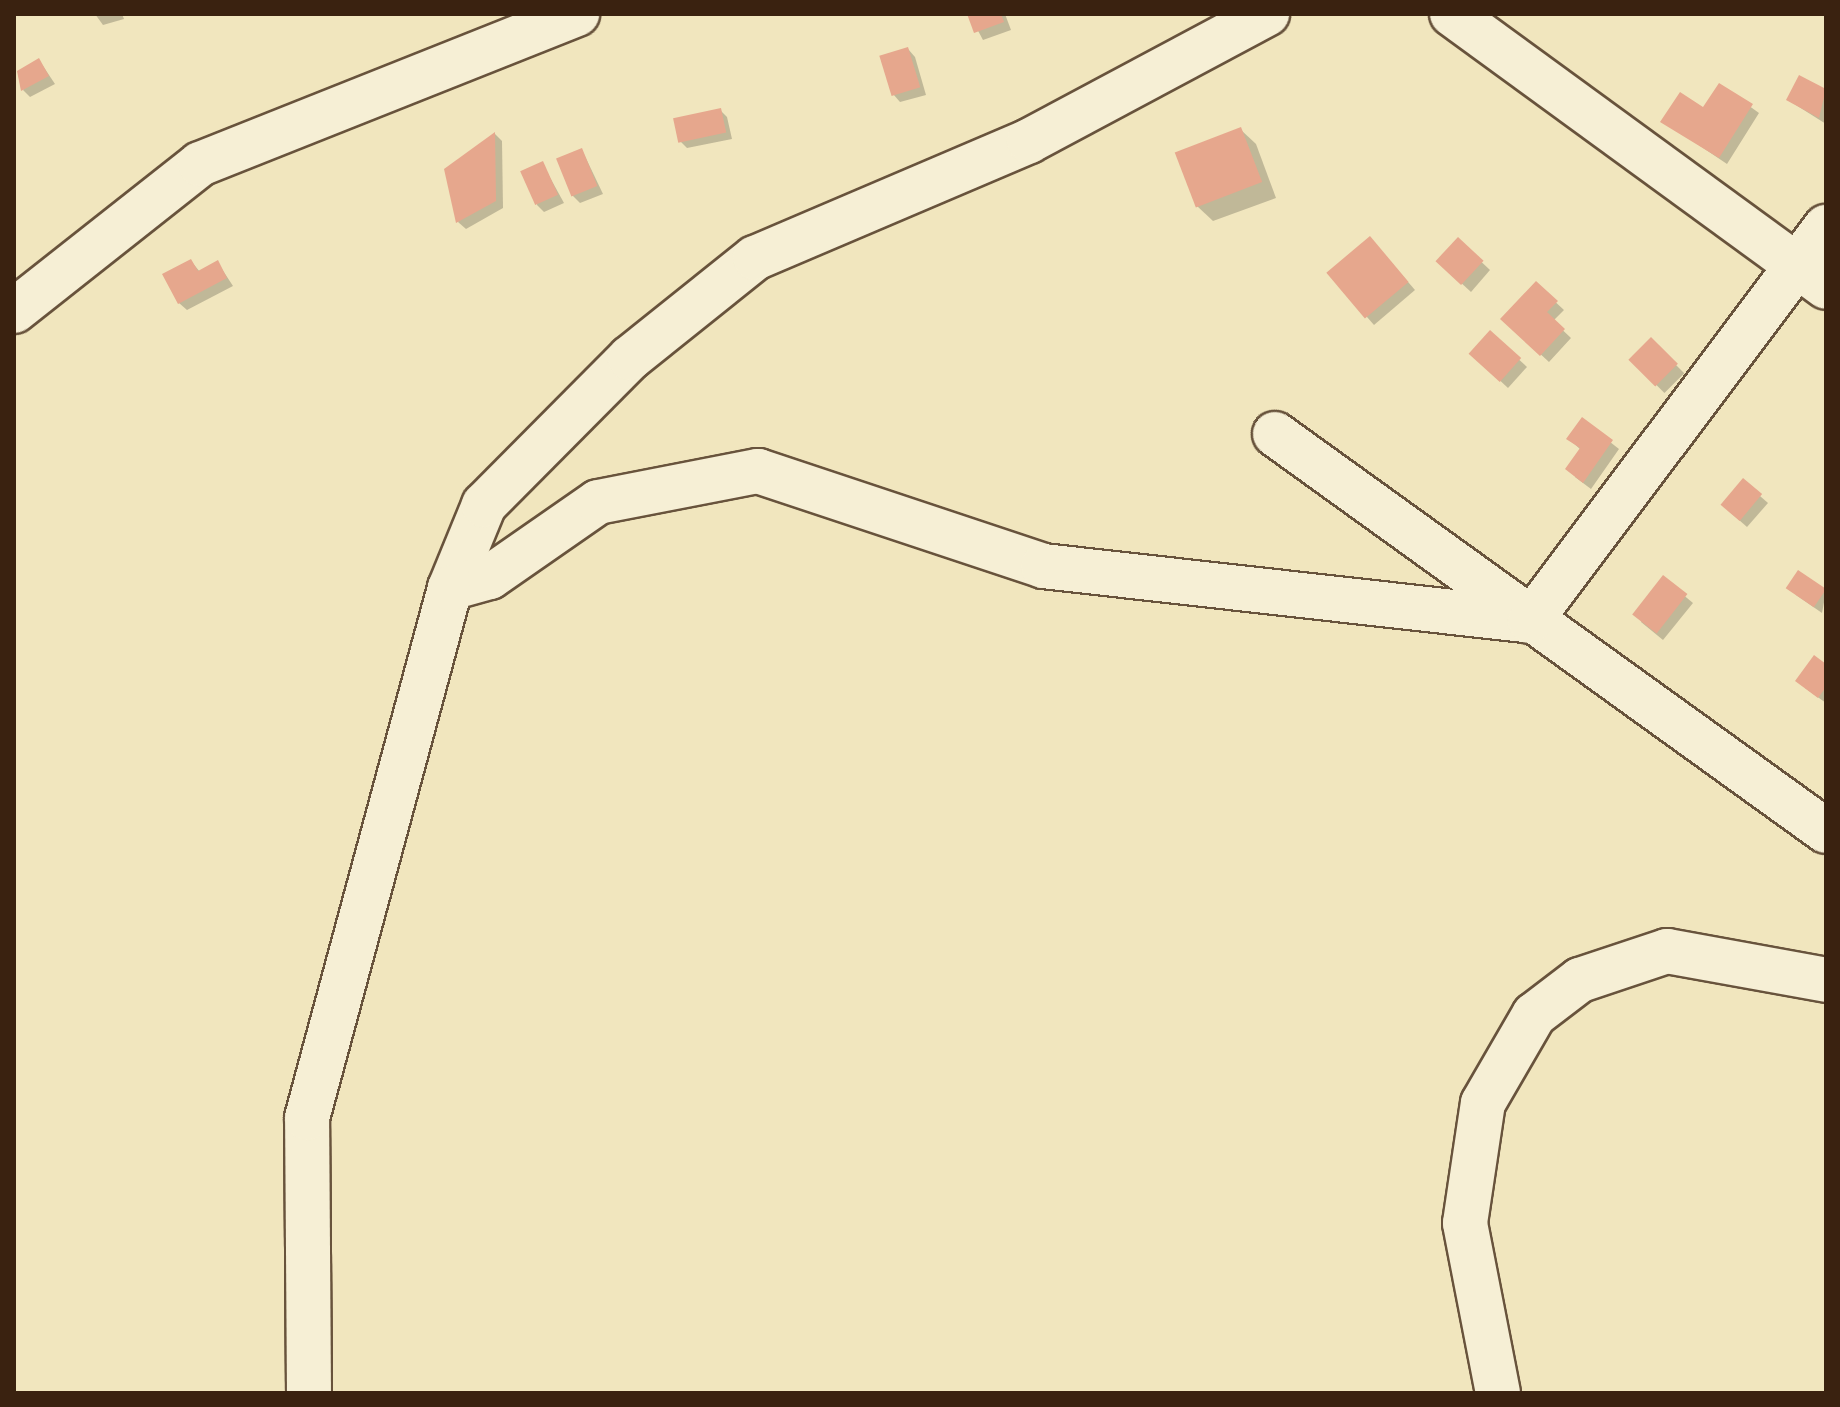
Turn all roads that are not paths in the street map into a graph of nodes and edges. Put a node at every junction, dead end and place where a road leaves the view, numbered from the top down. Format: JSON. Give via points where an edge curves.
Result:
{"nodes":[{"id":1,"x":1267,"y":14,"type":"edge"},
{"id":2,"x":1452,"y":14,"type":"edge"},
{"id":3,"x":572,"y":15,"type":"edge"},
{"id":4,"x":1826,"y":227,"type":"edge"},
{"id":5,"x":1811,"y":276,"type":"edge"},
{"id":6,"x":14,"y":311,"type":"edge"},
{"id":7,"x":1275,"y":434,"type":"dead end"},
{"id":8,"x":450,"y":588,"type":"junction"},
{"id":9,"x":1530,"y":621,"type":"junction"},
{"id":10,"x":1826,"y":831,"type":"edge"},
{"id":11,"x":1826,"y":980,"type":"edge"},
{"id":12,"x":309,"y":1393,"type":"edge"},
{"id":13,"x":1498,"y":1393,"type":"edge"}],
"edges":[{"from":1,"to":8,"type":"street","via":[[1029,141],[755,258],[630,358],[484,505]]},
{"from":2,"to":5,"type":"street"},
{"from":3,"to":6,"type":"street","via":[[200,164]]},
{"from":4,"to":5,"type":"street"},
{"from":5,"to":9,"type":"street"},
{"from":7,"to":9,"type":"street"},
{"from":8,"to":9,"type":"street","via":[[490,577],[598,502],[758,471],[1043,566]]},
{"from":8,"to":12,"type":"street","via":[[307,1118]]},
{"from":9,"to":10,"type":"street"},
{"from":11,"to":13,"type":"street","via":[[1667,951],[1580,980],[1534,1015],[1483,1103],[1465,1223]]}]}
